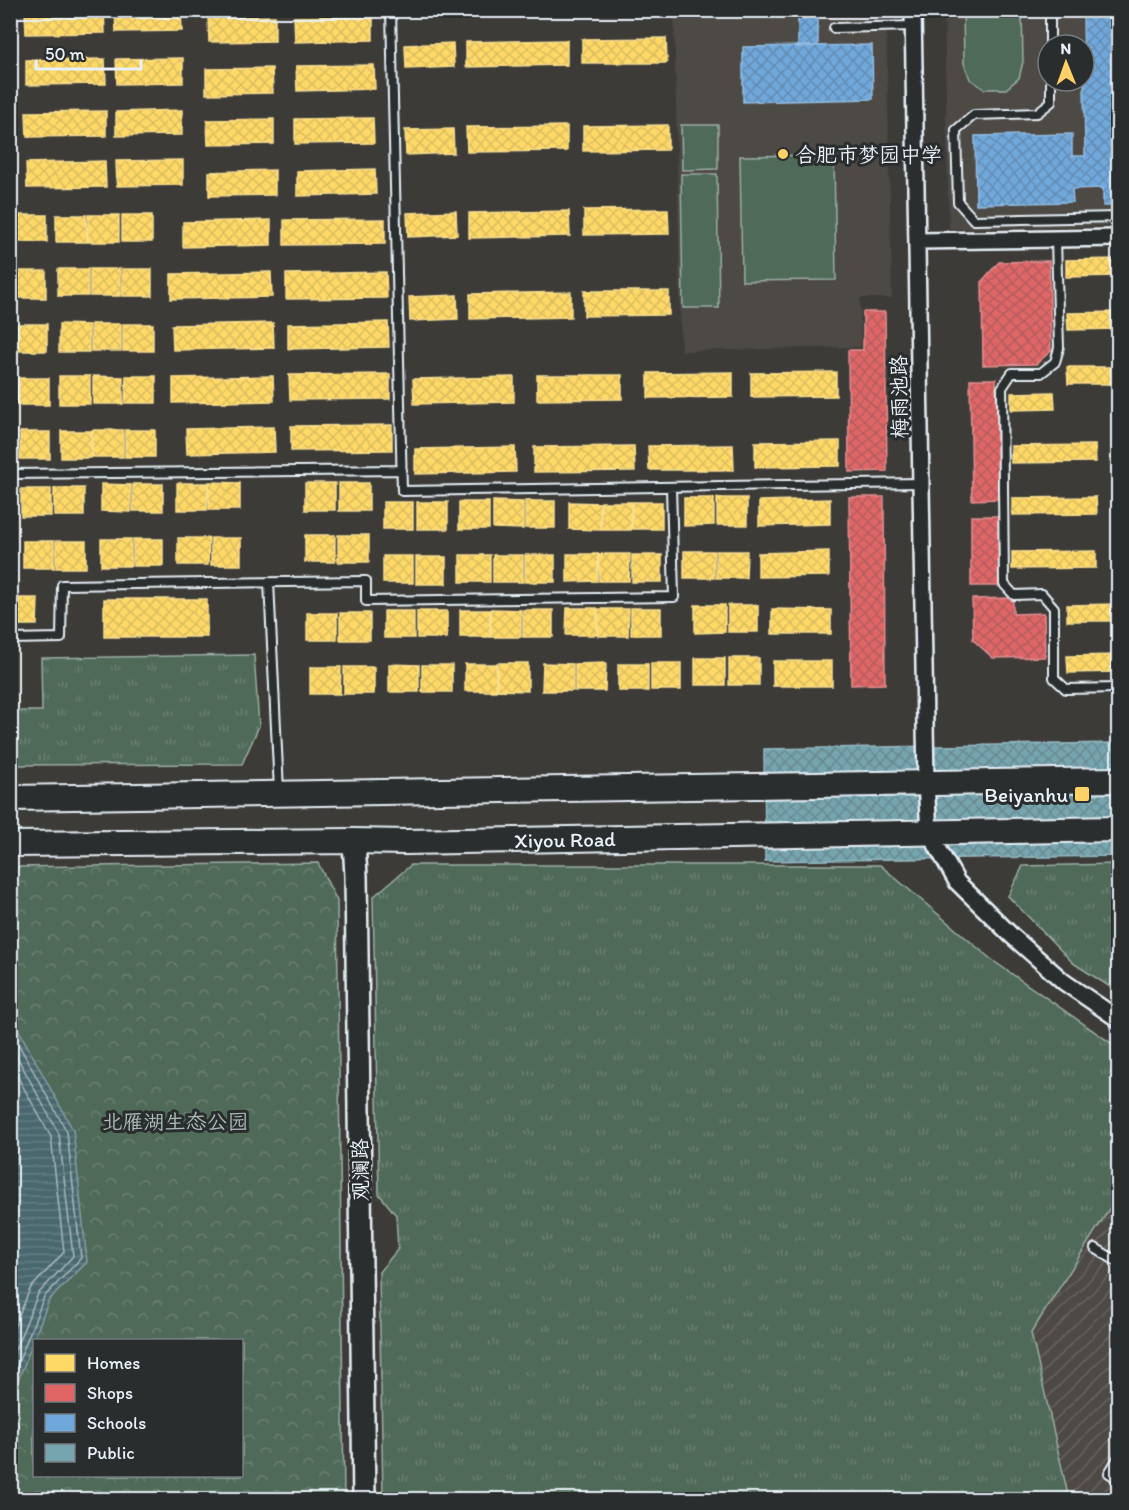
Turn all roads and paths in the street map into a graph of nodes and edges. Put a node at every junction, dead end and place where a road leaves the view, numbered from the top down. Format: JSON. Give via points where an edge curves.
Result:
{"nodes":[{"id":1,"x":391,"y":10,"type":"edge"},
{"id":2,"x":913,"y":10,"type":"edge"},
{"id":3,"x":1050,"y":10,"type":"edge"},
{"id":4,"x":913,"y":26,"type":"junction"},
{"id":5,"x":834,"y":28,"type":"dead end"},
{"id":6,"x":1050,"y":33,"type":"edge"},
{"id":7,"x":1051,"y":93,"type":"edge"},
{"id":8,"x":1119,"y":217,"type":"edge"},
{"id":9,"x":1119,"y":238,"type":"edge"},
{"id":10,"x":1056,"y":239,"type":"junction"},
{"id":11,"x":917,"y":241,"type":"junction"},
{"id":12,"x":402,"y":470,"type":"junction"},
{"id":13,"x":10,"y":474,"type":"edge"},
{"id":14,"x":921,"y":483,"type":"junction"},
{"id":15,"x":671,"y":487,"type":"junction"},
{"id":16,"x":268,"y":582,"type":"junction"},
{"id":17,"x":10,"y":639,"type":"edge"},
{"id":18,"x":1119,"y":688,"type":"edge"},
{"id":19,"x":1119,"y":780,"type":"edge"},
{"id":20,"x":926,"y":783,"type":"junction"},
{"id":21,"x":280,"y":793,"type":"junction"},
{"id":22,"x":10,"y":798,"type":"edge"},
{"id":23,"x":1119,"y":829,"type":"edge"},
{"id":24,"x":929,"y":832,"type":"junction"},
{"id":25,"x":354,"y":841,"type":"junction"},
{"id":26,"x":10,"y":844,"type":"edge"},
{"id":27,"x":1119,"y":1019,"type":"edge"},
{"id":28,"x":1095,"y":1248,"type":"dead end"},
{"id":29,"x":1119,"y":1262,"type":"edge"},
{"id":30,"x":1119,"y":1458,"type":"edge"},
{"id":31,"x":1119,"y":1479,"type":"edge"},
{"id":32,"x":364,"y":1500,"type":"edge"}],
"edges":[{"from":1,"to":12,"type":"lane"},
{"from":2,"to":4,"type":"street","name":"梅雨池路"},
{"from":3,"to":6,"type":"lane"},
{"from":4,"to":5,"type":"lane"},
{"from":4,"to":11,"type":"street","name":"梅雨池路"},
{"from":7,"to":8,"type":"lane","via":[[1051,102],[1037,113],[974,115],[956,130],[957,202],[974,220]]},
{"from":9,"to":10,"type":"street"},
{"from":10,"to":11,"type":"street"},
{"from":10,"to":18,"type":"lane","via":[[1059,348],[1055,362],[1041,373],[1012,374],[1002,388],[1004,584],[1014,594],[1042,594],[1054,608],[1054,678],[1066,689]]},
{"from":11,"to":14,"type":"street","name":"梅雨池路"},
{"from":12,"to":13,"type":"lane"},
{"from":12,"to":15,"type":"lane","via":[[402,492]]},
{"from":14,"to":15,"type":"lane"},
{"from":14,"to":20,"type":"street","name":"梅雨池路"},
{"from":15,"to":16,"type":"lane","via":[[674,597],[366,601],[366,581]]},
{"from":16,"to":17,"type":"lane","via":[[62,585],[61,638]]},
{"from":16,"to":21,"type":"lane"},
{"from":19,"to":20,"type":"main road"},
{"from":20,"to":21,"type":"main road"},
{"from":20,"to":24,"type":"street","name":"梅雨池路"},
{"from":21,"to":22,"type":"main road"},
{"from":23,"to":24,"type":"main road","name":"Xiyou Road"},
{"from":24,"to":25,"type":"main road","name":"Xiyou Road"},
{"from":24,"to":27,"type":"street","via":[[957,882],[1064,982]]},
{"from":25,"to":26,"type":"main road","name":"Xiyou Road"},
{"from":25,"to":32,"type":"street","name":"观澜路"},
{"from":28,"to":29,"type":"lane"},
{"from":30,"to":31,"type":"lane","via":[[1109,1473]]}]}
